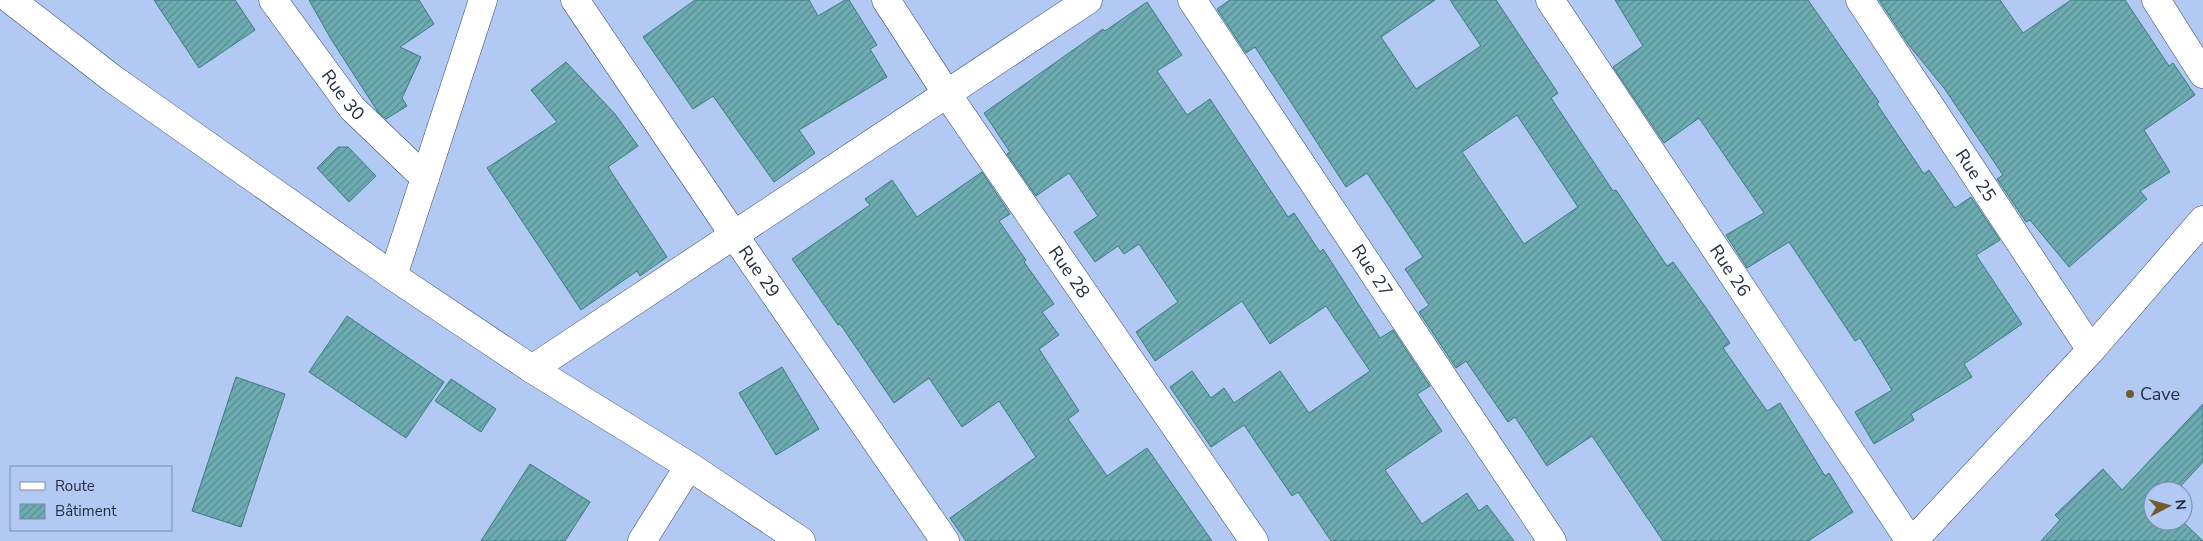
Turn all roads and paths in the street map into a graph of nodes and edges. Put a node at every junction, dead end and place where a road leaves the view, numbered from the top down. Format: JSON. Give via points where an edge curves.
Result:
{"nodes":[{"id":1,"x":11,"y":0,"type":"edge"},
{"id":2,"x":273,"y":0,"type":"edge"},
{"id":3,"x":483,"y":0,"type":"edge"},
{"id":4,"x":575,"y":0,"type":"edge"},
{"id":5,"x":886,"y":0,"type":"edge"},
{"id":6,"x":1088,"y":0,"type":"edge"},
{"id":7,"x":1192,"y":0,"type":"edge"},
{"id":8,"x":1550,"y":0,"type":"edge"},
{"id":9,"x":1860,"y":0,"type":"edge"},
{"id":10,"x":2156,"y":0,"type":"edge"},
{"id":11,"x":2203,"y":74,"type":"edge"},
{"id":12,"x":947,"y":94,"type":"junction"},
{"id":13,"x":425,"y":178,"type":"junction"},
{"id":14,"x":2203,"y":220,"type":"edge"},
{"id":15,"x":734,"y":235,"type":"junction"},
{"id":16,"x":393,"y":276,"type":"junction"},
{"id":17,"x":2091,"y":350,"type":"junction"},
{"id":18,"x":532,"y":369,"type":"junction"},
{"id":19,"x":689,"y":466,"type":"junction"},
{"id":20,"x":642,"y":541,"type":"edge"},
{"id":21,"x":801,"y":541,"type":"edge"},
{"id":22,"x":945,"y":541,"type":"edge"},
{"id":23,"x":1254,"y":541,"type":"edge"},
{"id":24,"x":1552,"y":541,"type":"edge"},
{"id":25,"x":1911,"y":541,"type":"edge"}],
"edges":[{"from":1,"to":16,"type":"street","via":[[112,79]]},
{"from":2,"to":13,"type":"street","name":"Rue 30","via":[[352,108]]},
{"from":3,"to":13,"type":"street"},
{"from":4,"to":15,"type":"street","name":"Rue 29"},
{"from":5,"to":12,"type":"street","name":"Rue 28"},
{"from":6,"to":12,"type":"street"},
{"from":7,"to":24,"type":"street","name":"Rue 27"},
{"from":8,"to":25,"type":"street","name":"Rue 26"},
{"from":9,"to":17,"type":"street","name":"Rue 25"},
{"from":10,"to":11,"type":"street"},
{"from":12,"to":15,"type":"street"},
{"from":12,"to":23,"type":"street","name":"Rue 28"},
{"from":13,"to":16,"type":"street"},
{"from":14,"to":17,"type":"street"},
{"from":15,"to":18,"type":"street"},
{"from":15,"to":22,"type":"street","name":"Rue 29"},
{"from":16,"to":18,"type":"street"},
{"from":17,"to":25,"type":"street"},
{"from":18,"to":19,"type":"street"},
{"from":19,"to":20,"type":"street"},
{"from":19,"to":21,"type":"street"}]}
